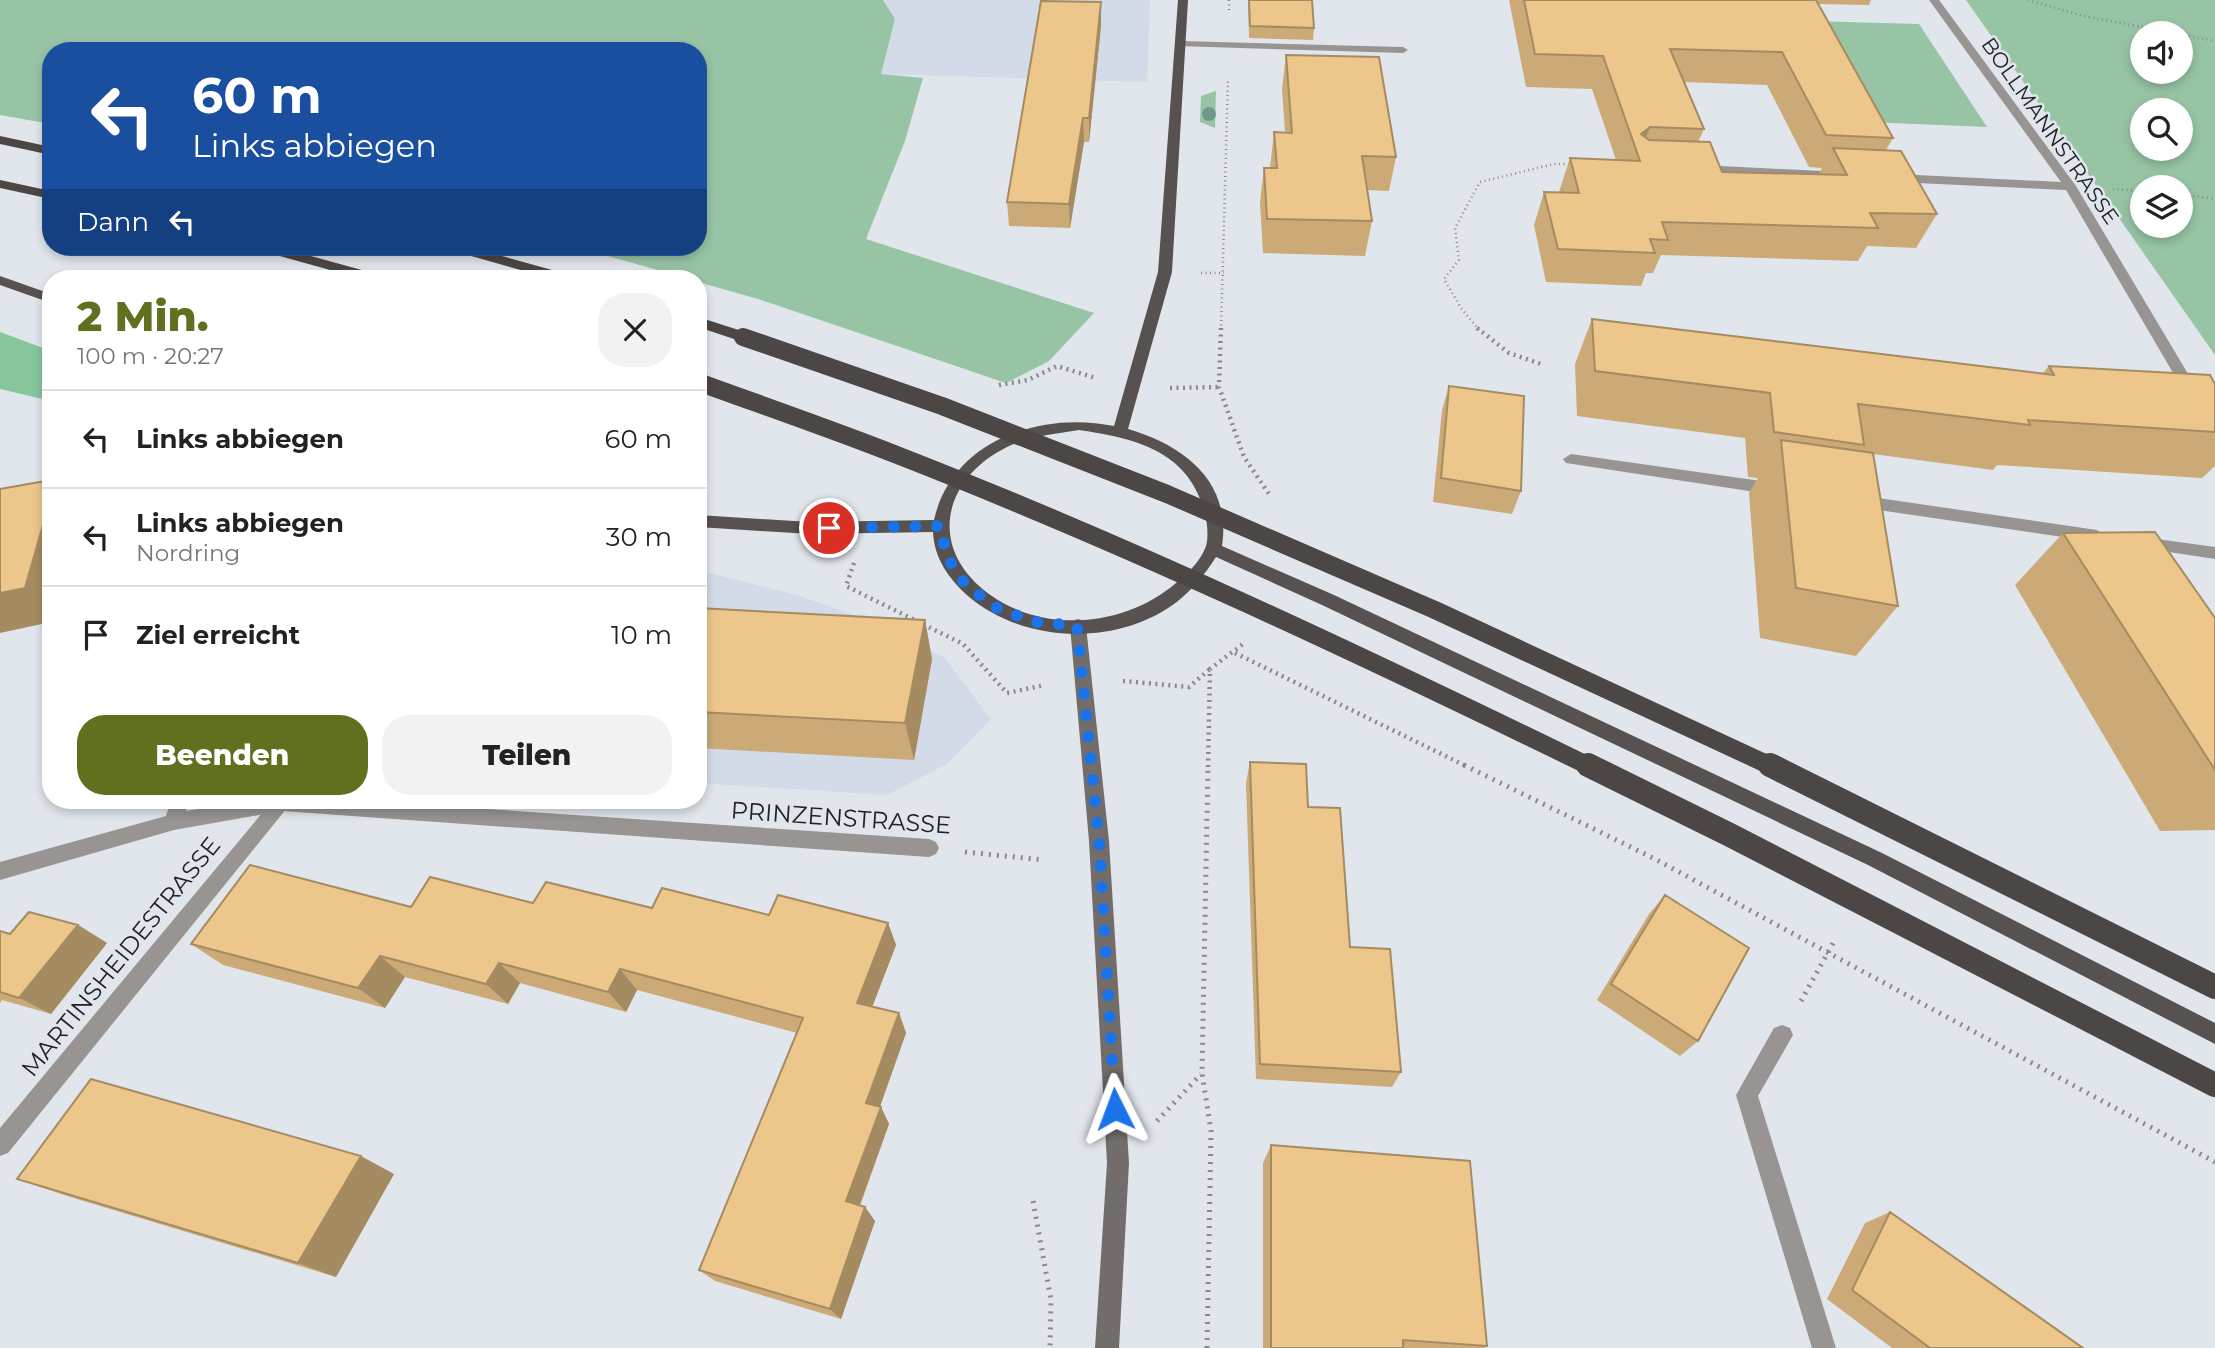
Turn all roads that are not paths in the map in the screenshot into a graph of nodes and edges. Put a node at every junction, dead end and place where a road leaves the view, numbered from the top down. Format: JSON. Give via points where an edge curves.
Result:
{"nodes":[{"id":1,"x":1183,"y":0,"type":"edge"},
{"id":2,"x":1934,"y":0,"type":"edge"},
{"id":3,"x":1181,"y":44,"type":"junction"},
{"id":4,"x":1403,"y":50,"type":"dead end"},
{"id":5,"x":0,"y":140,"type":"edge"},
{"id":6,"x":42,"y":149,"type":"edge"},
{"id":7,"x":1693,"y":169,"type":"edge"},
{"id":8,"x":1833,"y":175,"type":"edge"},
{"id":9,"x":1888,"y":178,"type":"edge"},
{"id":10,"x":0,"y":184,"type":"edge"},
{"id":11,"x":2070,"y":186,"type":"junction"},
{"id":12,"x":42,"y":193,"type":"edge"},
{"id":13,"x":296,"y":256,"type":"edge"},
{"id":14,"x":487,"y":256,"type":"edge"},
{"id":15,"x":346,"y":270,"type":"edge"},
{"id":16,"x":537,"y":270,"type":"edge"},
{"id":17,"x":0,"y":280,"type":"edge"},
{"id":18,"x":42,"y":296,"type":"edge"},
{"id":19,"x":707,"y":325,"type":"edge"},
{"id":20,"x":707,"y":385,"type":"edge"},
{"id":21,"x":1120,"y":430,"type":"junction"},
{"id":22,"x":2215,"y":432,"type":"edge"},
{"id":23,"x":1571,"y":459,"type":"dead end"},
{"id":24,"x":1790,"y":491,"type":"edge"},
{"id":25,"x":1845,"y":499,"type":"edge"},
{"id":26,"x":707,"y":522,"type":"edge"},
{"id":27,"x":941,"y":526,"type":"junction"},
{"id":28,"x":1213,"y":549,"type":"junction"},
{"id":29,"x":2215,"y":553,"type":"edge"},
{"id":30,"x":1077,"y":626,"type":"junction"},
{"id":31,"x":178,"y":809,"type":"edge"},
{"id":32,"x":248,"y":809,"type":"edge"},
{"id":33,"x":277,"y":809,"type":"edge"},
{"id":34,"x":368,"y":809,"type":"edge"},
{"id":35,"x":174,"y":822,"type":"junction"},
{"id":36,"x":929,"y":848,"type":"road end"},
{"id":37,"x":0,"y":872,"type":"edge"},
{"id":38,"x":2215,"y":987,"type":"edge"},
{"id":39,"x":2215,"y":1034,"type":"edge"},
{"id":40,"x":1782,"y":1035,"type":"road end"},
{"id":41,"x":2215,"y":1085,"type":"edge"},
{"id":42,"x":0,"y":1145,"type":"edge"},
{"id":43,"x":1107,"y":1348,"type":"edge"},
{"id":44,"x":1824,"y":1348,"type":"edge"}],
"edges":[{"from":1,"to":3,"type":"main road"},
{"from":2,"to":11,"type":"street","name":"BOLLMANNSTRASSE"},
{"from":3,"to":4,"type":"street"},
{"from":3,"to":21,"type":"main road","via":[[1165,272]]},
{"from":5,"to":6,"type":"highway"},
{"from":7,"to":8,"type":"street"},
{"from":9,"to":11,"type":"street"},
{"from":10,"to":12,"type":"highway"},
{"from":11,"to":22,"type":"street","name":"BOLLMANNSTRASSE"},
{"from":13,"to":15,"type":"highway"},
{"from":14,"to":16,"type":"highway"},
{"from":17,"to":18,"type":"main road"},
{"from":19,"to":38,"type":"highway","bridge":true,"via":[[942,406],[1167,494],[1435,610],[1751,757]]},
{"from":20,"to":41,"type":"highway","bridge":true,"via":[[897,455],[1096,537],[1417,682],[1730,835]]},
{"from":21,"to":27,"type":"main road","via":[[1079,425],[1038,430],[1000,444],[969,466],[949,494]]},
{"from":21,"to":28,"type":"main road","via":[[1159,444],[1190,467],[1209,496]]},
{"from":23,"to":24,"type":"street"},
{"from":25,"to":29,"type":"street"},
{"from":26,"to":27,"type":"main road","via":[[810,528]]},
{"from":27,"to":30,"type":"main road","via":[[946,556],[965,584],[995,607],[1034,622]]},
{"from":28,"to":30,"type":"main road","via":[[1185,588],[1155,608],[1118,622]]},
{"from":28,"to":39,"type":"main road","via":[[1875,859]]},
{"from":30,"to":43,"type":"main road","via":[[1099,841],[1118,1163]]},
{"from":31,"to":35,"type":"street"},
{"from":32,"to":35,"type":"street","name":"PRINZENSTRASSE"},
{"from":33,"to":42,"type":"street","name":"MARTINSHEIDESTRASSE"},
{"from":34,"to":36,"type":"street","name":"PRINZENSTRASSE"},
{"from":35,"to":37,"type":"street","name":"PRINZENSTRASSE"},
{"from":40,"to":44,"type":"street","via":[[1747,1095]]}]}
